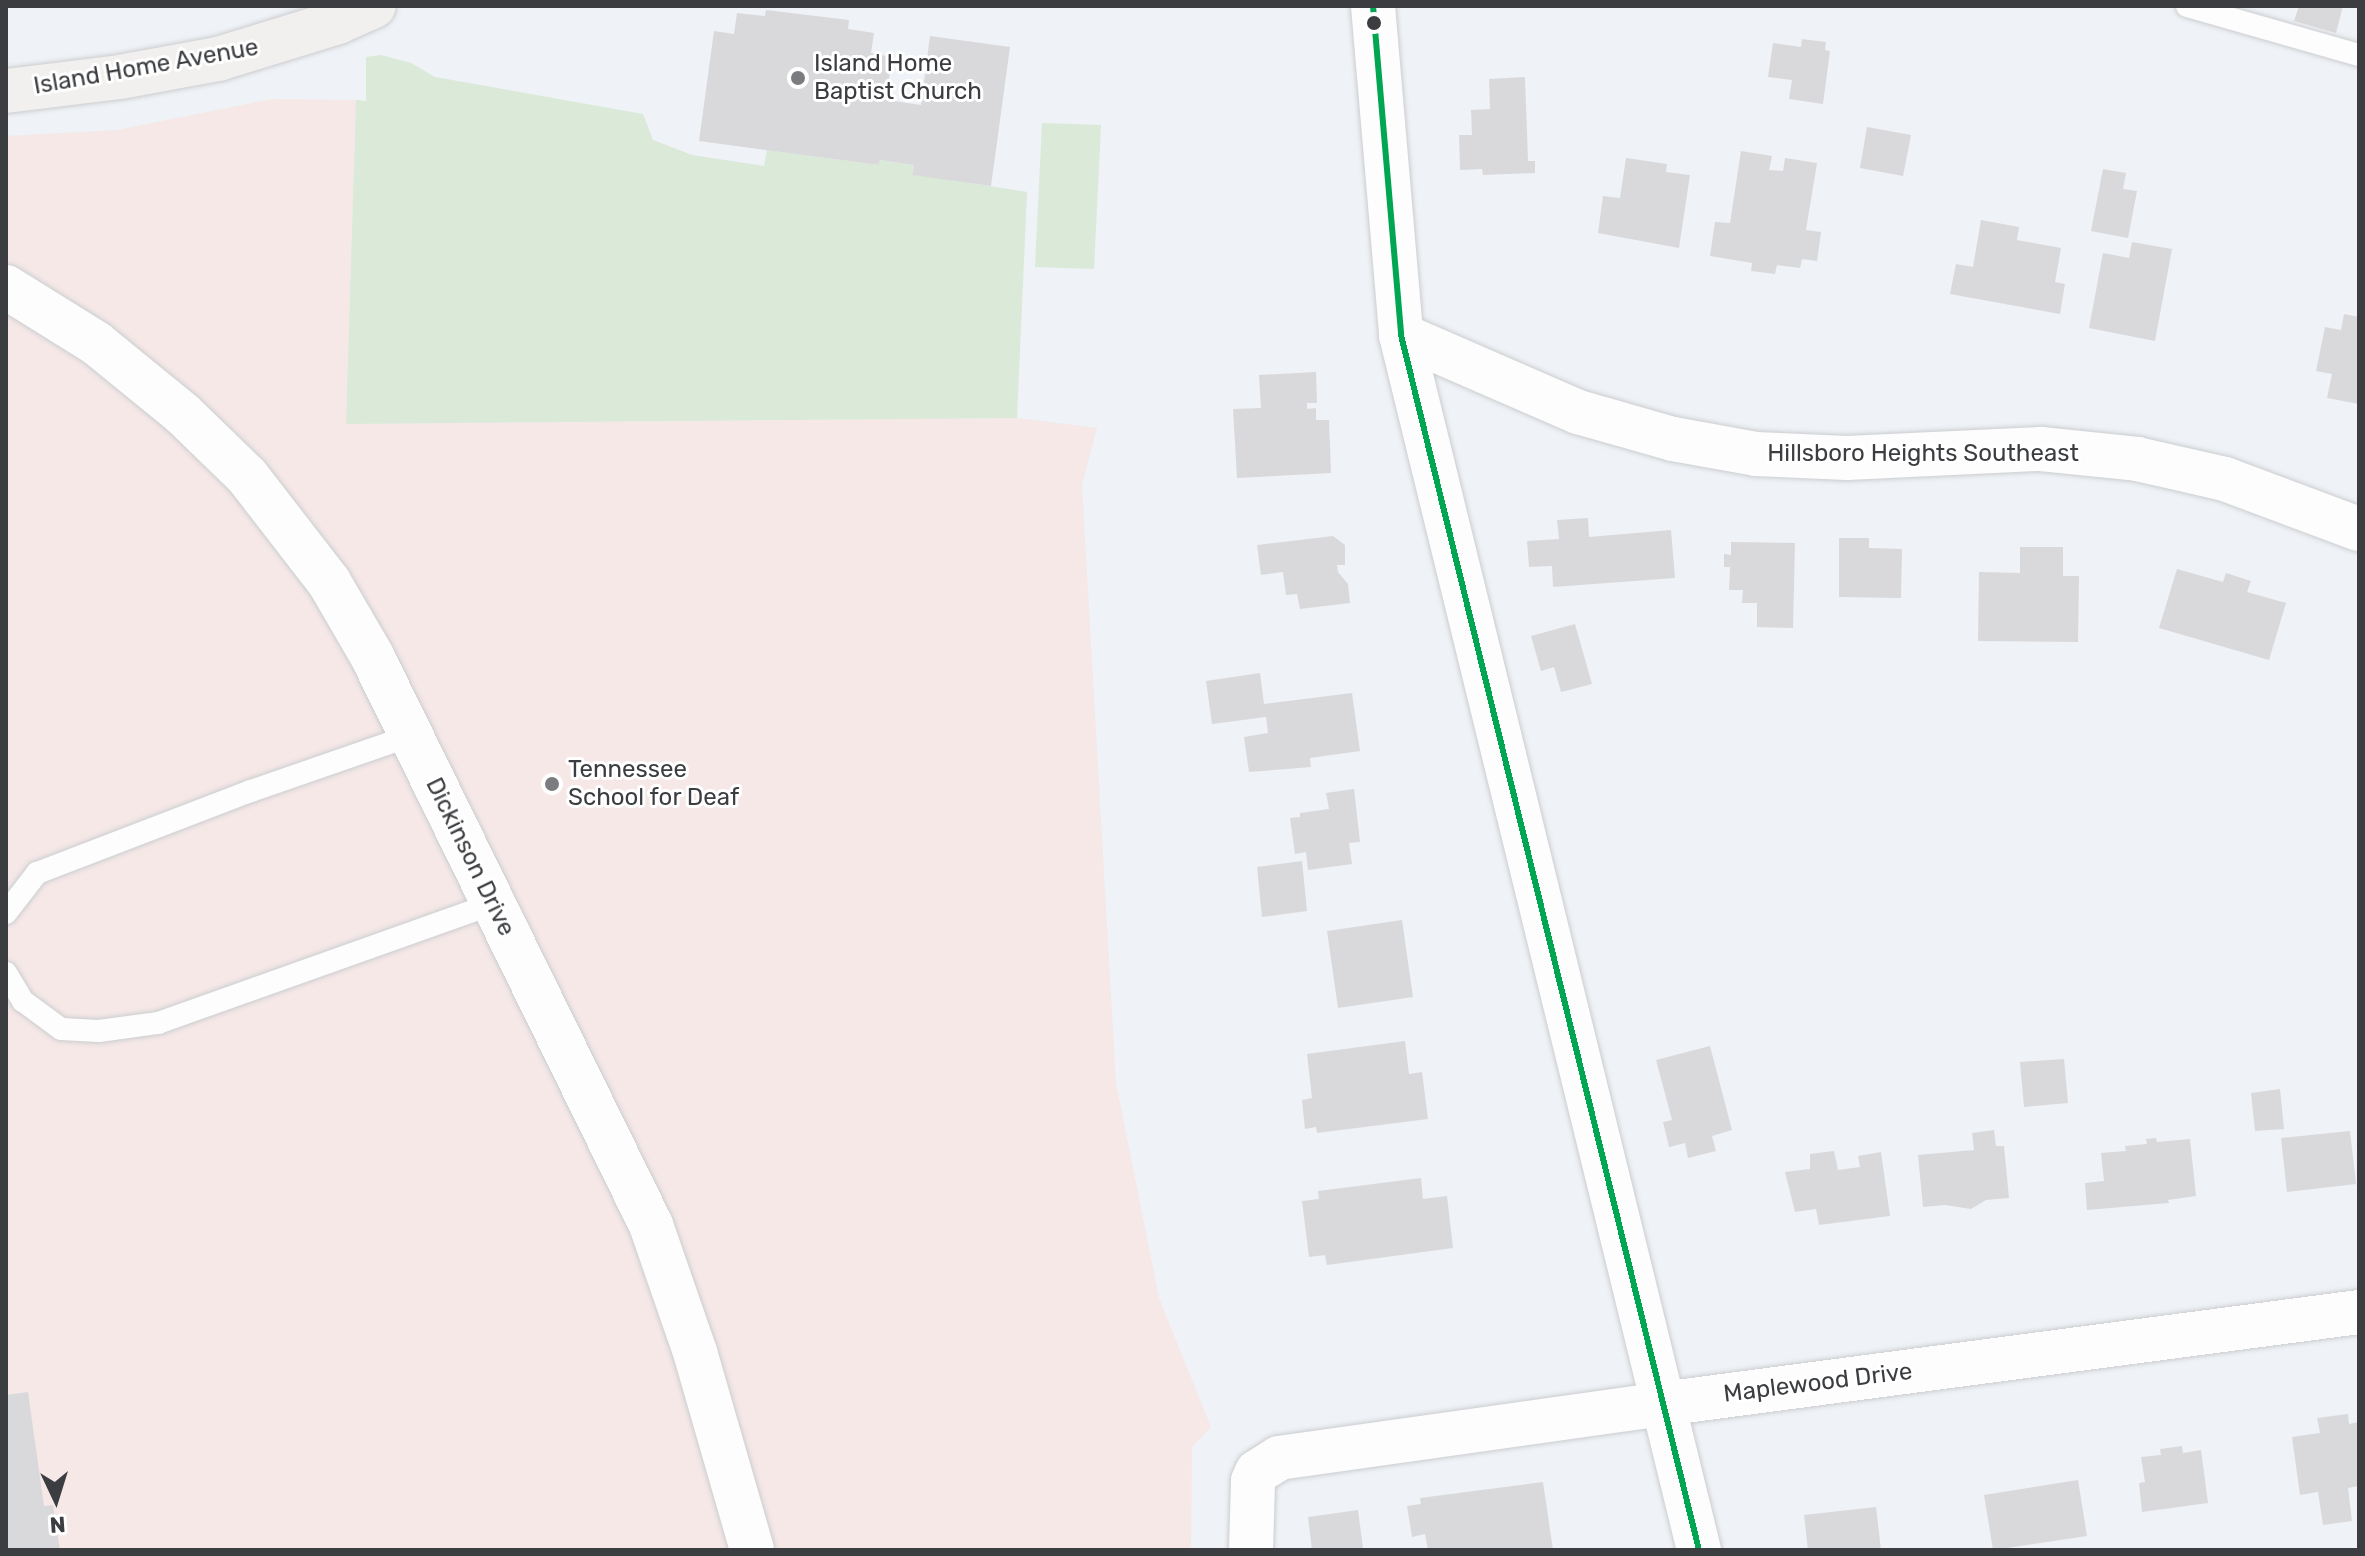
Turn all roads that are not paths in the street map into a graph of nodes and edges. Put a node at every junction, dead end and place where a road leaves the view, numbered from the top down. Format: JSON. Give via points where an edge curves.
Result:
{"nodes":[{"id":1,"x":374,"y":6,"type":"edge"},
{"id":2,"x":1373,"y":6,"type":"edge"},
{"id":3,"x":2187,"y":6,"type":"edge"},
{"id":4,"x":2359,"y":55,"type":"edge"},
{"id":5,"x":6,"y":91,"type":"edge"},
{"id":6,"x":6,"y":287,"type":"edge"},
{"id":7,"x":1401,"y":335,"type":"junction"},
{"id":8,"x":2359,"y":529,"type":"edge"},
{"id":9,"x":410,"y":736,"type":"junction"},
{"id":10,"x":493,"y":904,"type":"junction"},
{"id":11,"x":6,"y":913,"type":"edge"},
{"id":12,"x":6,"y":973,"type":"edge"},
{"id":13,"x":2359,"y":1312,"type":"edge"},
{"id":14,"x":1662,"y":1404,"type":"junction"},
{"id":15,"x":752,"y":1550,"type":"edge"},
{"id":16,"x":1251,"y":1550,"type":"edge"},
{"id":17,"x":1699,"y":1550,"type":"edge"}],
"edges":[{"from":1,"to":5,"type":"street","name":"Island Home Avenue","via":[[325,27],[218,59]]},
{"from":2,"to":7,"type":"street"},
{"from":3,"to":4,"type":"lane"},
{"from":6,"to":9,"type":"street","name":"Dickinson Drive","via":[[96,343],[183,414],[247,476],[329,582]]},
{"from":7,"to":8,"type":"street","name":"Hillsboro Heights Southeast","via":[[1578,412],[1673,439],[1756,454],[1847,458],[2041,449],[2137,459],[2225,479]]},
{"from":7,"to":14,"type":"street"},
{"from":9,"to":10,"type":"street","name":"Dickinson Drive"},
{"from":9,"to":11,"type":"lane","via":[[37,873]]},
{"from":10,"to":12,"type":"lane","via":[[143,1025],[61,1029],[23,1001]]},
{"from":10,"to":15,"type":"street","name":"Dickinson Drive","via":[[651,1225],[695,1352]]},
{"from":13,"to":14,"type":"street","name":"Maplewood Drive"},
{"from":14,"to":16,"type":"street","name":"Maplewood Drive","via":[[1279,1458],[1257,1472],[1253,1481]]},
{"from":14,"to":17,"type":"street"}]}
